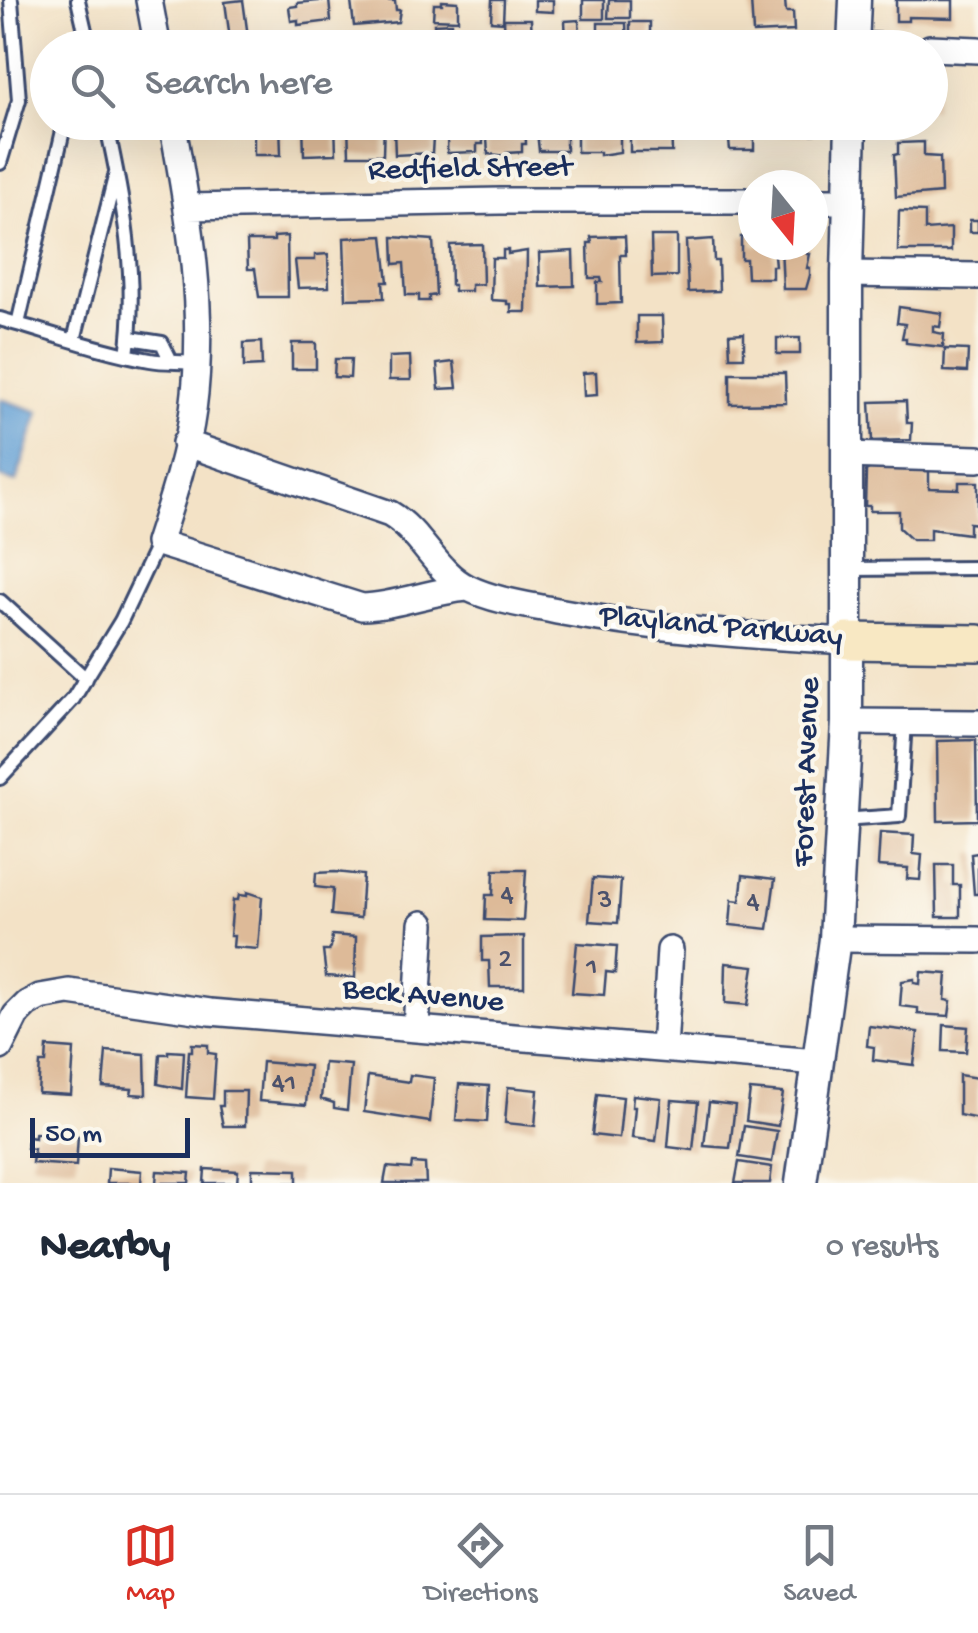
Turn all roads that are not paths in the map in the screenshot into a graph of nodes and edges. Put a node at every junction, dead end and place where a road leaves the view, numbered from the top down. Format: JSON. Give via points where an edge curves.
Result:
{"nodes":[{"id":1,"x":11,"y":0,"type":"edge"},
{"id":2,"x":78,"y":0,"type":"edge"},
{"id":3,"x":149,"y":0,"type":"edge"},
{"id":4,"x":855,"y":0,"type":"edge"},
{"id":5,"x":84,"y":30,"type":"edge"},
{"id":6,"x":155,"y":30,"type":"edge"},
{"id":7,"x":854,"y":30,"type":"edge"},
{"id":8,"x":948,"y":49,"type":"edge"},
{"id":9,"x":978,"y":50,"type":"edge"},
{"id":10,"x":61,"y":140,"type":"edge"},
{"id":11,"x":110,"y":140,"type":"edge"},
{"id":12,"x":175,"y":140,"type":"edge"},
{"id":13,"x":850,"y":140,"type":"edge"},
{"id":14,"x":0,"y":163,"type":"edge"},
{"id":15,"x":116,"y":170,"type":"junction"},
{"id":16,"x":738,"y":201,"type":"edge"},
{"id":17,"x":828,"y":201,"type":"edge"},
{"id":18,"x":848,"y":201,"type":"junction"},
{"id":19,"x":188,"y":207,"type":"junction"},
{"id":20,"x":847,"y":274,"type":"junction"},
{"id":21,"x":978,"y":276,"type":"edge"},
{"id":22,"x":0,"y":319,"type":"edge"},
{"id":23,"x":18,"y":324,"type":"junction"},
{"id":24,"x":130,"y":338,"type":"junction"},
{"id":25,"x":74,"y":340,"type":"junction"},
{"id":26,"x":127,"y":356,"type":"junction"},
{"id":27,"x":170,"y":359,"type":"junction"},
{"id":28,"x":196,"y":364,"type":"junction"},
{"id":29,"x":186,"y":443,"type":"junction"},
{"id":30,"x":846,"y":455,"type":"junction"},
{"id":31,"x":978,"y":459,"type":"edge"},
{"id":32,"x":158,"y":543,"type":"junction"},
{"id":33,"x":848,"y":568,"type":"junction"},
{"id":34,"x":978,"y":568,"type":"edge"},
{"id":35,"x":467,"y":588,"type":"junction"},
{"id":36,"x":0,"y":601,"type":"edge"},
{"id":37,"x":848,"y":641,"type":"junction"},
{"id":38,"x":978,"y":642,"type":"edge"},
{"id":39,"x":86,"y":678,"type":"junction"},
{"id":40,"x":847,"y":722,"type":"junction"},
{"id":41,"x":904,"y":722,"type":"junction"},
{"id":42,"x":978,"y":723,"type":"edge"},
{"id":43,"x":0,"y":778,"type":"edge"},
{"id":44,"x":842,"y":820,"type":"junction"},
{"id":45,"x":422,"y":924,"type":"dead end"},
{"id":46,"x":835,"y":939,"type":"junction"},
{"id":47,"x":978,"y":940,"type":"edge"},
{"id":48,"x":670,"y":950,"type":"dead end"},
{"id":49,"x":416,"y":1029,"type":"junction"},
{"id":50,"x":0,"y":1046,"type":"edge"},
{"id":51,"x":664,"y":1050,"type":"junction"},
{"id":52,"x":817,"y":1062,"type":"junction"},
{"id":53,"x":801,"y":1183,"type":"edge"}],
"edges":[{"from":1,"to":14,"type":"lane","via":[[19,100]]},
{"from":2,"to":5,"type":"lane"},
{"from":3,"to":6,"type":"street"},
{"from":4,"to":7,"type":"street"},
{"from":8,"to":9,"type":"street"},
{"from":10,"to":23,"type":"lane"},
{"from":11,"to":15,"type":"lane"},
{"from":12,"to":19,"type":"street"},
{"from":13,"to":18,"type":"street","name":"Forest Avenue"},
{"from":15,"to":24,"type":"lane","via":[[125,206]]},
{"from":15,"to":25,"type":"lane"},
{"from":16,"to":19,"type":"street","name":"Redfield Street"},
{"from":17,"to":18,"type":"street"},
{"from":18,"to":20,"type":"street","name":"Forest Avenue"},
{"from":19,"to":28,"type":"street"},
{"from":20,"to":21,"type":"street"},
{"from":20,"to":30,"type":"street","name":"Forest Avenue"},
{"from":22,"to":23,"type":"lane"},
{"from":23,"to":25,"type":"lane"},
{"from":24,"to":26,"type":"lane"},
{"from":24,"to":27,"type":"lane","via":[[162,342]]},
{"from":25,"to":26,"type":"lane"},
{"from":26,"to":27,"type":"lane"},
{"from":27,"to":28,"type":"lane"},
{"from":28,"to":29,"type":"street"},
{"from":29,"to":32,"type":"street"},
{"from":29,"to":35,"type":"street","name":"Playland Parkway","via":[[390,514]]},
{"from":30,"to":31,"type":"street"},
{"from":30,"to":33,"type":"street","name":"Forest Avenue"},
{"from":32,"to":35,"type":"street","name":"Playland Parkway","via":[[362,607]]},
{"from":32,"to":39,"type":"lane"},
{"from":33,"to":34,"type":"lane"},
{"from":33,"to":37,"type":"street","name":"Forest Avenue"},
{"from":35,"to":37,"type":"street","name":"Playland Parkway","via":[[623,622]]},
{"from":36,"to":39,"type":"lane"},
{"from":37,"to":38,"type":"main road","name":"Playland Parkway"},
{"from":37,"to":40,"type":"street","name":"Forest Avenue"},
{"from":39,"to":43,"type":"lane"},
{"from":40,"to":41,"type":"street"},
{"from":40,"to":44,"type":"street","name":"Forest Avenue"},
{"from":41,"to":42,"type":"street"},
{"from":41,"to":44,"type":"lane","via":[[901,812],[894,818]]},
{"from":44,"to":46,"type":"street","name":"Forest Avenue"},
{"from":45,"to":49,"type":"street"},
{"from":46,"to":47,"type":"street"},
{"from":46,"to":52,"type":"street","name":"Forest Avenue"},
{"from":48,"to":51,"type":"street"},
{"from":49,"to":50,"type":"street","name":"Beck Avenue","via":[[210,1012],[80,992],[27,1004]]},
{"from":49,"to":51,"type":"street","name":"Beck Avenue"},
{"from":51,"to":52,"type":"street","name":"Beck Avenue"},
{"from":52,"to":53,"type":"street","name":"Forest Avenue"}]}
